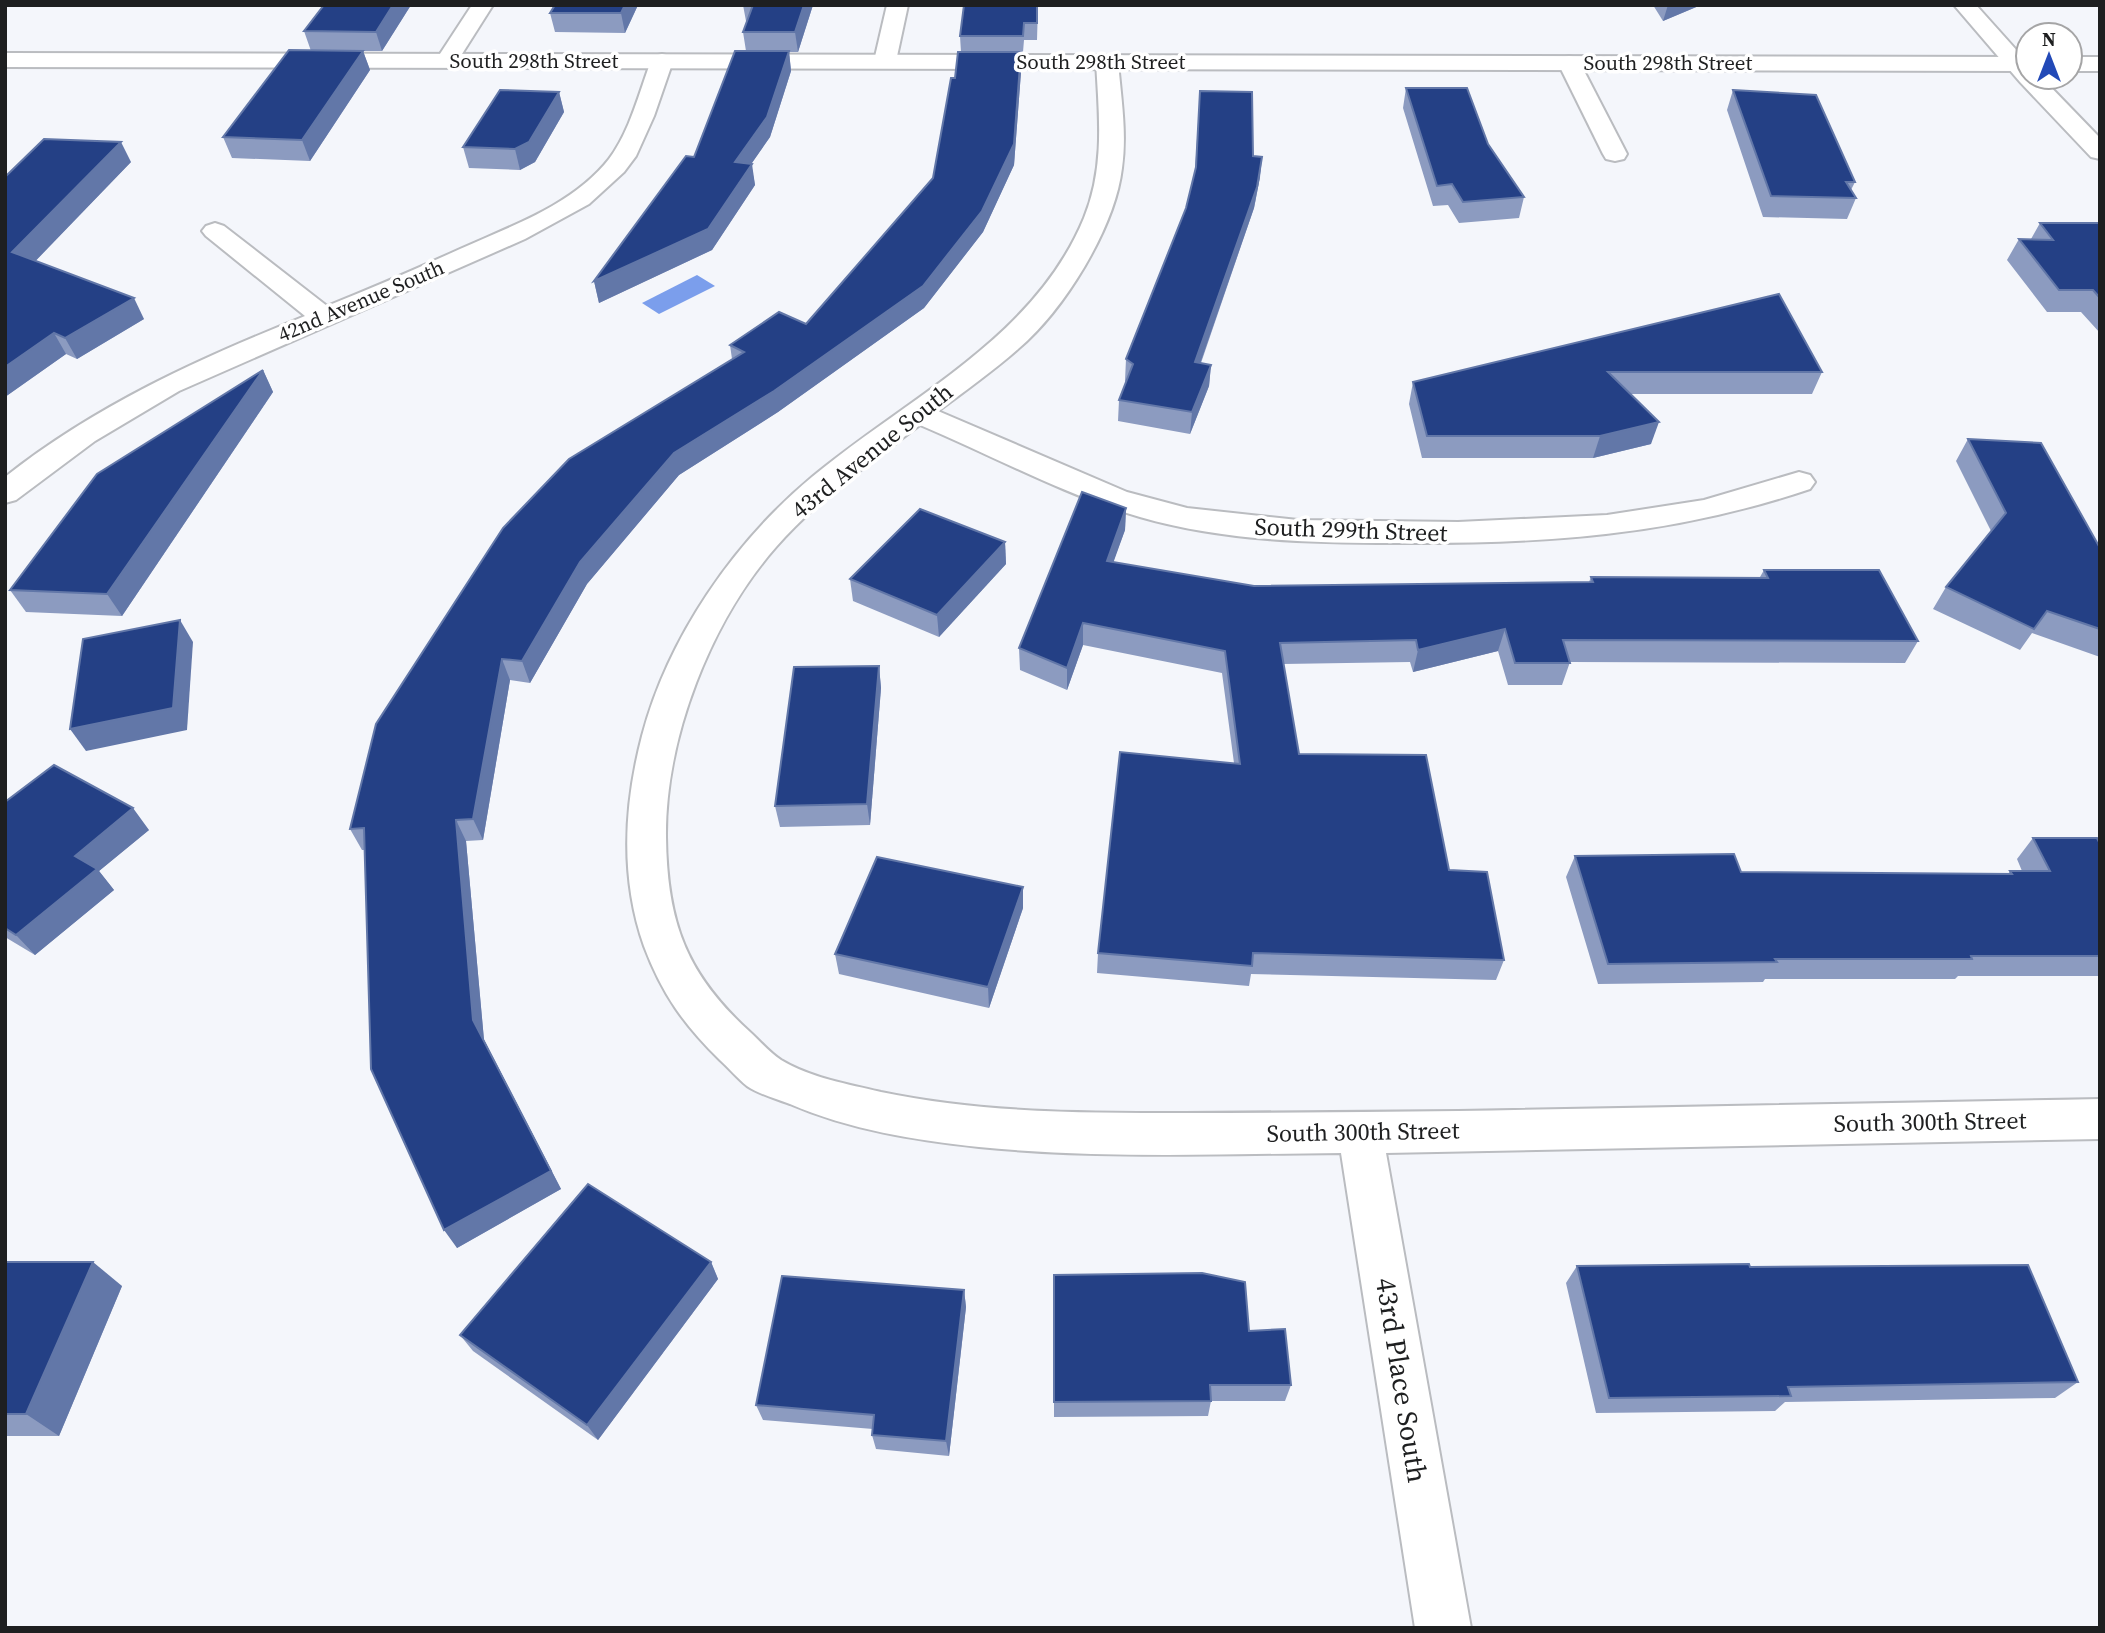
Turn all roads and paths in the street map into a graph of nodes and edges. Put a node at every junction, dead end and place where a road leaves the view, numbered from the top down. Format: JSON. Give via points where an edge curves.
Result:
{"nodes":[{"id":1,"x":483,"y":5,"type":"edge"},
{"id":2,"x":898,"y":5,"type":"edge"},
{"id":3,"x":1964,"y":5,"type":"edge"},
{"id":4,"x":2014,"y":58,"type":"edge"},
{"id":5,"x":5,"y":60,"type":"edge"},
{"id":6,"x":447,"y":61,"type":"junction"},
{"id":7,"x":662,"y":61,"type":"junction"},
{"id":8,"x":885,"y":61,"type":"junction"},
{"id":9,"x":1107,"y":62,"type":"junction"},
{"id":10,"x":1569,"y":63,"type":"junction"},
{"id":11,"x":2014,"y":70,"type":"edge"},
{"id":12,"x":2044,"y":91,"type":"edge"},
{"id":13,"x":2100,"y":152,"type":"edge"},
{"id":14,"x":1615,"y":154,"type":"dead end"},
{"id":15,"x":215,"y":231,"type":"dead end"},
{"id":16,"x":326,"y":318,"type":"junction"},
{"id":17,"x":917,"y":413,"type":"junction"},
{"id":18,"x":1799,"y":482,"type":"dead end"},
{"id":19,"x":5,"y":493,"type":"edge"},
{"id":20,"x":677,"y":978,"type":"joint"},
{"id":21,"x":2100,"y":1119,"type":"edge"},
{"id":22,"x":1360,"y":1133,"type":"junction"},
{"id":23,"x":1443,"y":1628,"type":"edge"}],
"edges":[{"from":1,"to":6,"type":"street"},
{"from":2,"to":8,"type":"street"},
{"from":3,"to":4,"type":"street"},
{"from":5,"to":6,"type":"street","name":"South 298th Street"},
{"from":6,"to":7,"type":"street","name":"South 298th Street"},
{"from":7,"to":8,"type":"street","name":"South 298th Street"},
{"from":7,"to":16,"type":"street","name":"42nd Avenue South","via":[[628,146],[615,167],[591,189],[548,217]]},
{"from":8,"to":9,"type":"street","name":"South 298th Street"},
{"from":9,"to":10,"type":"street","name":"South 298th Street"},
{"from":9,"to":17,"type":"street","name":"43rd Avenue South","via":[[1110,166],[1103,201],[1085,244],[1034,317],[1010,342]]},
{"from":10,"to":11,"type":"street","name":"South 298th Street"},
{"from":10,"to":14,"type":"street"},
{"from":12,"to":13,"type":"street"},
{"from":15,"to":16,"type":"street"},
{"from":16,"to":19,"type":"street","name":"42nd Avenue South","via":[[156,392],[95,426]]},
{"from":17,"to":18,"type":"street","name":"South 299th Street","via":[[1116,499],[1231,525],[1287,531],[1460,533],[1594,526],[1718,507]]},
{"from":17,"to":20,"type":"street","name":"43rd Avenue South","via":[[823,485],[764,540],[724,593],[680,678],[652,769],[646,818],[647,880]]},
{"from":20,"to":22,"type":"street","name":"South 300th Street","via":[[708,1021],[764,1073],[828,1100],[923,1121],[1055,1134]]},
{"from":21,"to":22,"type":"street","name":"South 300th Street"},
{"from":22,"to":23,"type":"street","name":"43rd Place South"}]}
